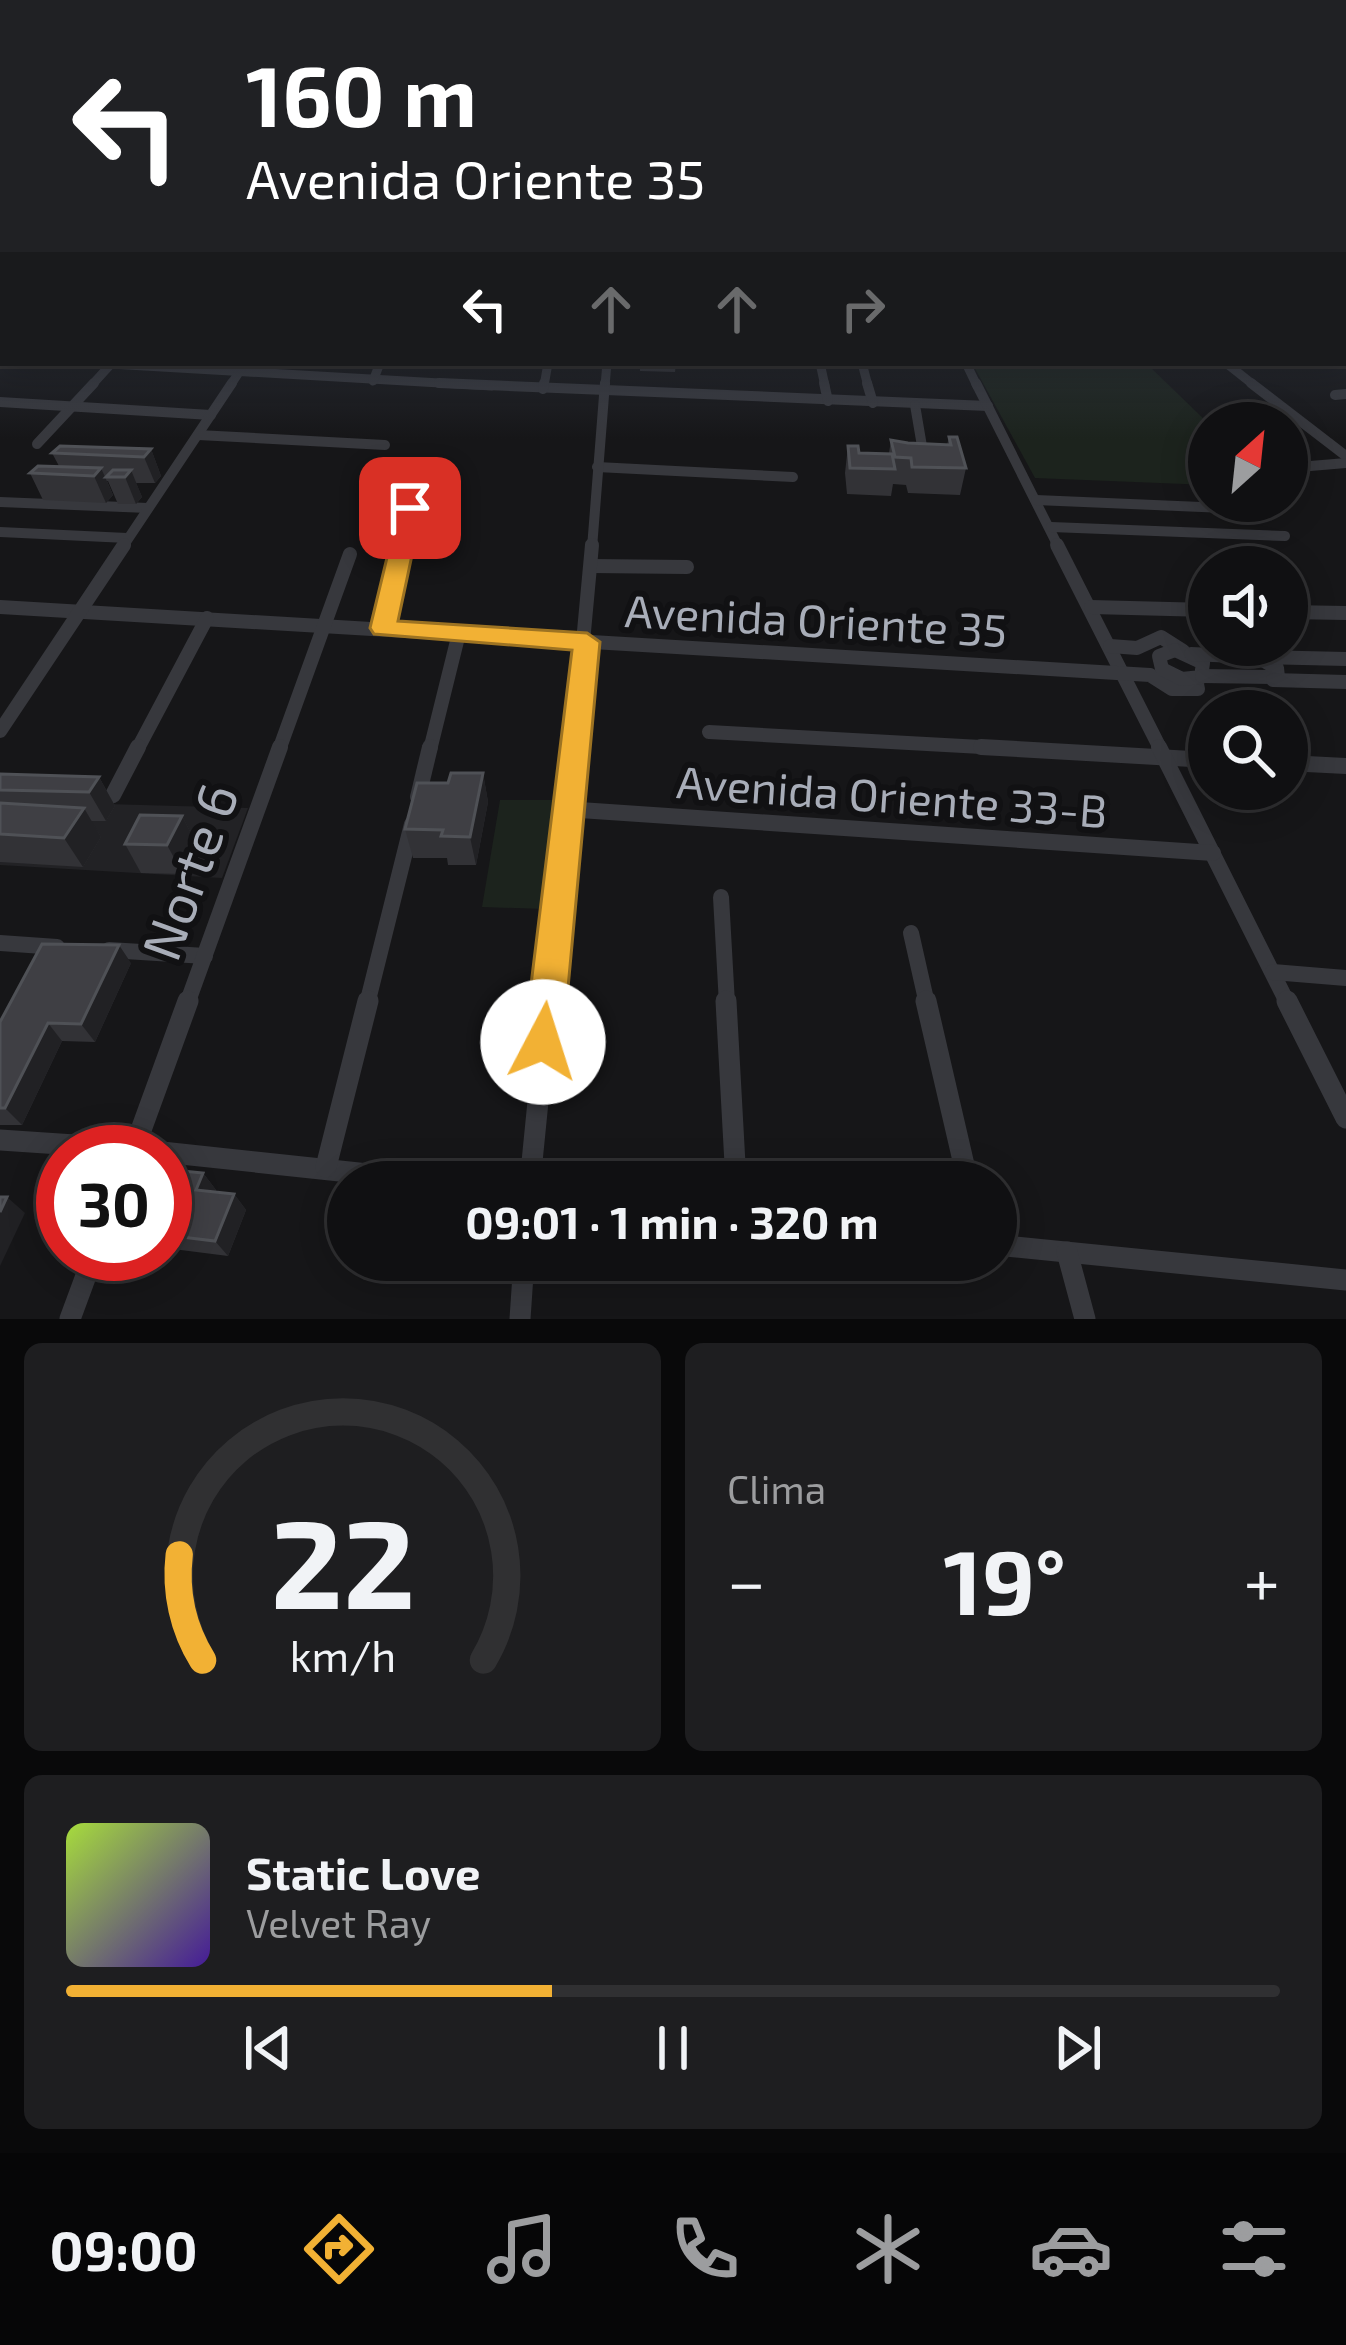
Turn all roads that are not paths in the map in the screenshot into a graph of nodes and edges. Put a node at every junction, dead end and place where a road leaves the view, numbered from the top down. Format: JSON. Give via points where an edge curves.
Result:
{"nodes":[{"id":1,"x":109,"y":366,"type":"edge"},
{"id":2,"x":183,"y":366,"type":"edge"},
{"id":3,"x":379,"y":366,"type":"edge"},
{"id":4,"x":547,"y":366,"type":"edge"},
{"id":5,"x":607,"y":366,"type":"edge"},
{"id":6,"x":821,"y":366,"type":"edge"},
{"id":7,"x":863,"y":366,"type":"edge"},
{"id":8,"x":968,"y":366,"type":"edge"},
{"id":9,"x":1230,"y":366,"type":"edge"},
{"id":10,"x":242,"y":368,"type":"edge"},
{"id":11,"x":373,"y":381,"type":"junction"},
{"id":12,"x":543,"y":389,"type":"junction"},
{"id":13,"x":605,"y":392,"type":"junction"},
{"id":14,"x":828,"y":401,"type":"junction"},
{"id":15,"x":0,"y":402,"type":"edge"},
{"id":16,"x":873,"y":403,"type":"junction"},
{"id":17,"x":916,"y":405,"type":"junction"},
{"id":18,"x":988,"y":406,"type":"junction"},
{"id":19,"x":73,"y":407,"type":"junction"},
{"id":20,"x":211,"y":415,"type":"junction"},
{"id":21,"x":198,"y":434,"type":"junction"},
{"id":22,"x":38,"y":444,"type":"dead end"},
{"id":23,"x":386,"y":445,"type":"dead end"},
{"id":24,"x":1346,"y":459,"type":"edge"},
{"id":25,"x":907,"y":464,"type":"edge"},
{"id":26,"x":1308,"y":465,"type":"edge"},
{"id":27,"x":597,"y":467,"type":"junction"},
{"id":28,"x":793,"y":477,"type":"dead end"},
{"id":29,"x":1036,"y":500,"type":"junction"},
{"id":30,"x":0,"y":502,"type":"edge"},
{"id":31,"x":1188,"y":506,"type":"edge"},
{"id":32,"x":148,"y":508,"type":"junction"},
{"id":33,"x":410,"y":508,"type":"dead end"},
{"id":34,"x":1051,"y":527,"type":"junction"},
{"id":35,"x":0,"y":532,"type":"edge"},
{"id":36,"x":1285,"y":536,"type":"dead end"},
{"id":37,"x":127,"y":538,"type":"junction"},
{"id":38,"x":350,"y":554,"type":"dead end"},
{"id":39,"x":591,"y":566,"type":"junction"},
{"id":40,"x":687,"y":567,"type":"dead end"},
{"id":41,"x":0,"y":607,"type":"edge"},
{"id":42,"x":1091,"y":607,"type":"junction"},
{"id":43,"x":1188,"y":609,"type":"edge"},
{"id":44,"x":76,"y":611,"type":"junction"},
{"id":45,"x":1308,"y":612,"type":"edge"},
{"id":46,"x":1346,"y":613,"type":"edge"},
{"id":47,"x":207,"y":618,"type":"junction"},
{"id":48,"x":327,"y":624,"type":"junction"},
{"id":49,"x":383,"y":628,"type":"junction"},
{"id":50,"x":459,"y":633,"type":"junction"},
{"id":51,"x":587,"y":642,"type":"junction"},
{"id":52,"x":1110,"y":646,"type":"junction"},
{"id":53,"x":1187,"y":653,"type":"junction"},
{"id":54,"x":1308,"y":658,"type":"edge"},
{"id":55,"x":1346,"y":659,"type":"edge"},
{"id":56,"x":1273,"y":666,"type":"edge"},
{"id":57,"x":1124,"y":674,"type":"junction"},
{"id":58,"x":1199,"y":678,"type":"junction"},
{"id":59,"x":1273,"y":680,"type":"junction"},
{"id":60,"x":1346,"y":682,"type":"edge"},
{"id":61,"x":0,"y":731,"type":"edge"},
{"id":62,"x":709,"y":732,"type":"dead end"},
{"id":63,"x":1166,"y":758,"type":"junction"},
{"id":64,"x":1188,"y":759,"type":"edge"},
{"id":65,"x":1308,"y":765,"type":"edge"},
{"id":66,"x":1346,"y":766,"type":"edge"},
{"id":67,"x":113,"y":795,"type":"dead end"},
{"id":68,"x":565,"y":809,"type":"junction"},
{"id":69,"x":1213,"y":853,"type":"junction"},
{"id":70,"x":722,"y":897,"type":"dead end"},
{"id":71,"x":911,"y":934,"type":"dead end"},
{"id":72,"x":0,"y":943,"type":"edge"},
{"id":73,"x":68,"y":947,"type":"edge"},
{"id":74,"x":91,"y":949,"type":"edge"},
{"id":75,"x":206,"y":956,"type":"junction"},
{"id":76,"x":1273,"y":972,"type":"junction"},
{"id":77,"x":1346,"y":978,"type":"edge"},
{"id":78,"x":1346,"y":1118,"type":"edge"},
{"id":79,"x":143,"y":1125,"type":"edge"},
{"id":80,"x":0,"y":1140,"type":"edge"},
{"id":81,"x":36,"y":1143,"type":"edge"},
{"id":82,"x":192,"y":1155,"type":"edge"},
{"id":83,"x":532,"y":1161,"type":"edge"},
{"id":84,"x":735,"y":1161,"type":"edge"},
{"id":85,"x":963,"y":1161,"type":"edge"},
{"id":86,"x":326,"y":1168,"type":"joint"},
{"id":87,"x":1017,"y":1247,"type":"edge"},
{"id":88,"x":1067,"y":1252,"type":"junction"},
{"id":89,"x":1346,"y":1280,"type":"edge"},
{"id":90,"x":84,"y":1281,"type":"edge"},
{"id":91,"x":523,"y":1281,"type":"edge"},
{"id":92,"x":70,"y":1319,"type":"edge"},
{"id":93,"x":520,"y":1319,"type":"edge"},
{"id":94,"x":1084,"y":1319,"type":"edge"}],
"edges":[{"from":1,"to":19,"type":"street"},
{"from":2,"to":10,"type":"street"},
{"from":3,"to":11,"type":"street"},
{"from":4,"to":12,"type":"street"},
{"from":5,"to":13,"type":"street"},
{"from":6,"to":14,"type":"street"},
{"from":7,"to":16,"type":"street"},
{"from":8,"to":18,"type":"street"},
{"from":9,"to":24,"type":"street"},
{"from":10,"to":11,"type":"street"},
{"from":10,"to":20,"type":"street"},
{"from":11,"to":12,"type":"street"},
{"from":12,"to":13,"type":"street"},
{"from":13,"to":14,"type":"street"},
{"from":13,"to":27,"type":"street"},
{"from":14,"to":16,"type":"street"},
{"from":15,"to":19,"type":"street"},
{"from":16,"to":17,"type":"street"},
{"from":17,"to":18,"type":"street"},
{"from":17,"to":25,"type":"street","via":[[926,450]]},
{"from":18,"to":29,"type":"street"},
{"from":19,"to":20,"type":"street"},
{"from":19,"to":22,"type":"street"},
{"from":20,"to":21,"type":"street"},
{"from":21,"to":23,"type":"street"},
{"from":21,"to":32,"type":"street"},
{"from":24,"to":26,"type":"street"},
{"from":27,"to":28,"type":"street"},
{"from":27,"to":39,"type":"street"},
{"from":29,"to":31,"type":"street"},
{"from":29,"to":34,"type":"street"},
{"from":30,"to":32,"type":"street"},
{"from":32,"to":37,"type":"street"},
{"from":33,"to":49,"type":"street"},
{"from":34,"to":36,"type":"street"},
{"from":34,"to":42,"type":"street"},
{"from":35,"to":37,"type":"street"},
{"from":37,"to":44,"type":"street"},
{"from":38,"to":48,"type":"street","name":"Norte 6"},
{"from":39,"to":40,"type":"street"},
{"from":39,"to":51,"type":"street"},
{"from":41,"to":44,"type":"street","name":"Avenida Oriente 35"},
{"from":42,"to":43,"type":"street"},
{"from":42,"to":52,"type":"street"},
{"from":44,"to":47,"type":"street","name":"Avenida Oriente 35"},
{"from":44,"to":61,"type":"street"},
{"from":45,"to":46,"type":"street"},
{"from":47,"to":48,"type":"street","name":"Avenida Oriente 35"},
{"from":47,"to":67,"type":"street"},
{"from":48,"to":49,"type":"street","name":"Avenida Oriente 35"},
{"from":48,"to":75,"type":"street","name":"Norte 6"},
{"from":49,"to":50,"type":"street","name":"Avenida Oriente 35"},
{"from":50,"to":51,"type":"street","name":"Avenida Oriente 35"},
{"from":50,"to":86,"type":"street"},
{"from":51,"to":57,"type":"street","name":"Avenida Oriente 35"},
{"from":51,"to":68,"type":"street"},
{"from":52,"to":53,"type":"street","via":[[1165,638]]},
{"from":52,"to":57,"type":"street"},
{"from":53,"to":58,"type":"street","via":[[1203,663]]},
{"from":53,"to":58,"type":"street","via":[[1162,653],[1159,664],[1175,677]]},
{"from":54,"to":55,"type":"street"},
{"from":56,"to":59,"type":"street"},
{"from":57,"to":58,"type":"street","name":"Avenida Oriente 35","via":[[1150,675],[1188,692],[1198,689]]},
{"from":57,"to":63,"type":"street"},
{"from":58,"to":59,"type":"street"},
{"from":59,"to":60,"type":"street"},
{"from":62,"to":63,"type":"street"},
{"from":63,"to":64,"type":"street"},
{"from":63,"to":69,"type":"street"},
{"from":65,"to":66,"type":"street"},
{"from":68,"to":69,"type":"street","name":"Avenida Oriente 33-B"},
{"from":68,"to":83,"type":"street"},
{"from":69,"to":76,"type":"street"},
{"from":70,"to":84,"type":"street"},
{"from":71,"to":85,"type":"street"},
{"from":72,"to":73,"type":"street"},
{"from":74,"to":75,"type":"street"},
{"from":75,"to":79,"type":"street","name":"Norte 6"},
{"from":76,"to":77,"type":"street"},
{"from":76,"to":78,"type":"street"},
{"from":80,"to":81,"type":"street"},
{"from":82,"to":86,"type":"street"},
{"from":87,"to":88,"type":"street"},
{"from":88,"to":89,"type":"street"},
{"from":88,"to":94,"type":"street"},
{"from":90,"to":92,"type":"street"},
{"from":91,"to":93,"type":"street"}]}
